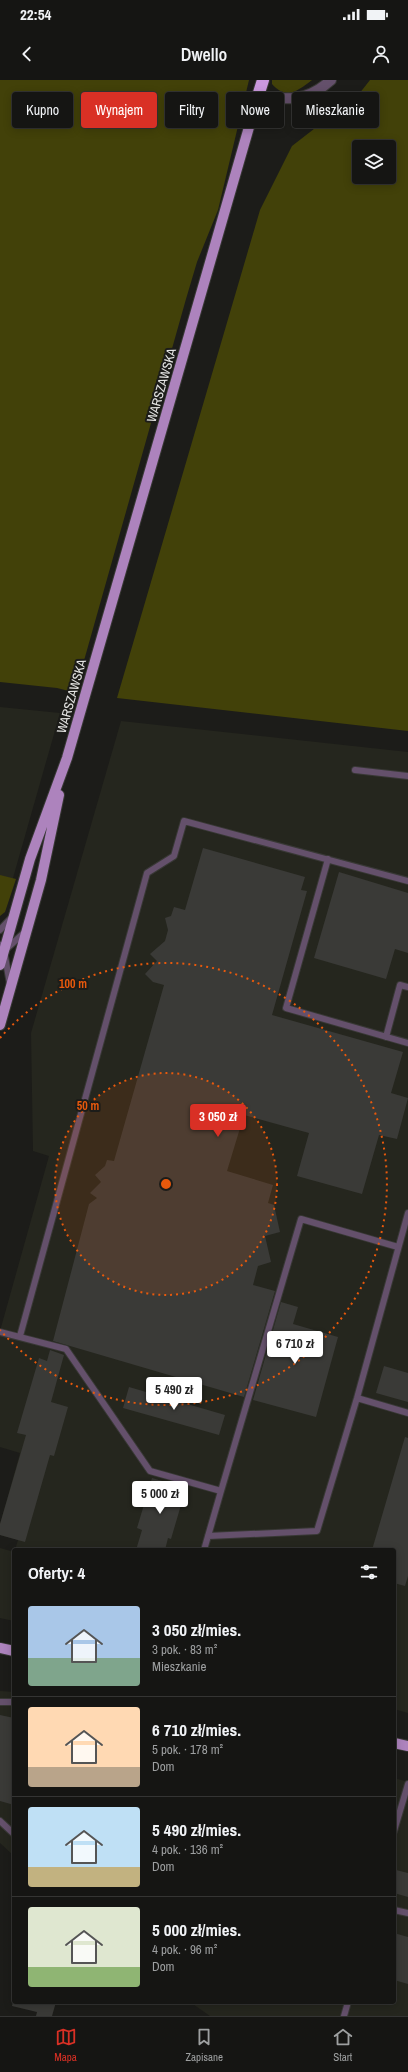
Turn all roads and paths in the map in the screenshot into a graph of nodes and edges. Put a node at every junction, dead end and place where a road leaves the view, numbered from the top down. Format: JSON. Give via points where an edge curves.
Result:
{"nodes":[{"id":1,"x":263,"y":80,"type":"edge"},
{"id":2,"x":332,"y":80,"type":"edge"},
{"id":3,"x":259,"y":92,"type":"edge"},
{"id":4,"x":284,"y":100,"type":"edge"},
{"id":5,"x":249,"y":128,"type":"edge"},
{"id":6,"x":67,"y":758,"type":"junction"},
{"id":7,"x":355,"y":770,"type":"dead end"},
{"id":8,"x":408,"y":776,"type":"edge"},
{"id":9,"x":328,"y":859,"type":"junction"},
{"id":10,"x":408,"y":881,"type":"edge"},
{"id":11,"x":14,"y":915,"type":"junction"},
{"id":12,"x":0,"y":930,"type":"edge"},
{"id":13,"x":27,"y":930,"type":"junction"},
{"id":14,"x":1,"y":950,"type":"edge"},
{"id":15,"x":0,"y":965,"type":"edge"},
{"id":16,"x":408,"y":987,"type":"edge"},
{"id":17,"x":11,"y":988,"type":"junction"},
{"id":18,"x":0,"y":1025,"type":"edge"},
{"id":19,"x":386,"y":1036,"type":"junction"},
{"id":20,"x":408,"y":1043,"type":"edge"},
{"id":21,"x":408,"y":1213,"type":"edge"},
{"id":22,"x":398,"y":1247,"type":"junction"},
{"id":23,"x":0,"y":1332,"type":"edge"},
{"id":24,"x":20,"y":1336,"type":"junction"},
{"id":25,"x":357,"y":1398,"type":"junction"},
{"id":26,"x":408,"y":1413,"type":"edge"},
{"id":27,"x":220,"y":1491,"type":"junction"},
{"id":28,"x":208,"y":1536,"type":"junction"},
{"id":29,"x":205,"y":1548,"type":"edge"},
{"id":30,"x":0,"y":1648,"type":"edge"},
{"id":31,"x":12,"y":1651,"type":"edge"},
{"id":32,"x":0,"y":1702,"type":"edge"},
{"id":33,"x":12,"y":1702,"type":"edge"},
{"id":34,"x":396,"y":1743,"type":"edge"},
{"id":35,"x":408,"y":1746,"type":"edge"},
{"id":36,"x":408,"y":1784,"type":"edge"},
{"id":37,"x":0,"y":1821,"type":"edge"},
{"id":38,"x":396,"y":1824,"type":"edge"},
{"id":39,"x":12,"y":1832,"type":"edge"},
{"id":40,"x":396,"y":1910,"type":"edge"},
{"id":41,"x":408,"y":1913,"type":"edge"},
{"id":42,"x":347,"y":2004,"type":"edge"},
{"id":43,"x":344,"y":2016,"type":"edge"}],
"edges":[{"from":1,"to":3,"type":"highway"},
{"from":2,"to":4,"type":"street","via":[[308,95],[298,99]]},
{"from":5,"to":6,"type":"main road","name":"WARSZAWSKA"},
{"from":6,"to":11,"type":"main road","name":"WARSZAWSKA","via":[[30,858]]},
{"from":6,"to":13,"type":"main road","name":"WARSZAWSKA","via":[[41,880]]},
{"from":7,"to":8,"type":"lane"},
{"from":9,"to":10,"type":"lane"},
{"from":9,"to":19,"type":"lane","via":[[286,1008]]},
{"from":9,"to":24,"type":"lane","via":[[184,821],[174,856],[147,873]]},
{"from":11,"to":12,"type":"lane"},
{"from":11,"to":14,"type":"main road","name":"WARSZAWSKA"},
{"from":13,"to":14,"type":"lane"},
{"from":13,"to":17,"type":"main road","name":"WARSZAWSKA"},
{"from":14,"to":15,"type":"main road","name":"WARSZAWSKA"},
{"from":14,"to":17,"type":"lane"},
{"from":16,"to":19,"type":"lane","via":[[400,985]]},
{"from":17,"to":18,"type":"main road","name":"WARSZAWSKA"},
{"from":19,"to":20,"type":"lane"},
{"from":21,"to":22,"type":"lane"},
{"from":22,"to":25,"type":"lane"},
{"from":22,"to":27,"type":"lane","via":[[301,1219]]},
{"from":23,"to":24,"type":"lane"},
{"from":24,"to":27,"type":"lane","via":[[66,1348],[150,1471]]},
{"from":25,"to":26,"type":"lane"},
{"from":25,"to":28,"type":"lane","via":[[317,1531]]},
{"from":27,"to":28,"type":"lane"},
{"from":28,"to":29,"type":"lane"},
{"from":30,"to":31,"type":"main road"},
{"from":32,"to":33,"type":"lane"},
{"from":34,"to":35,"type":"main road"},
{"from":36,"to":38,"type":"lane"},
{"from":37,"to":39,"type":"lane"},
{"from":40,"to":41,"type":"lane"},
{"from":42,"to":43,"type":"lane"}]}
